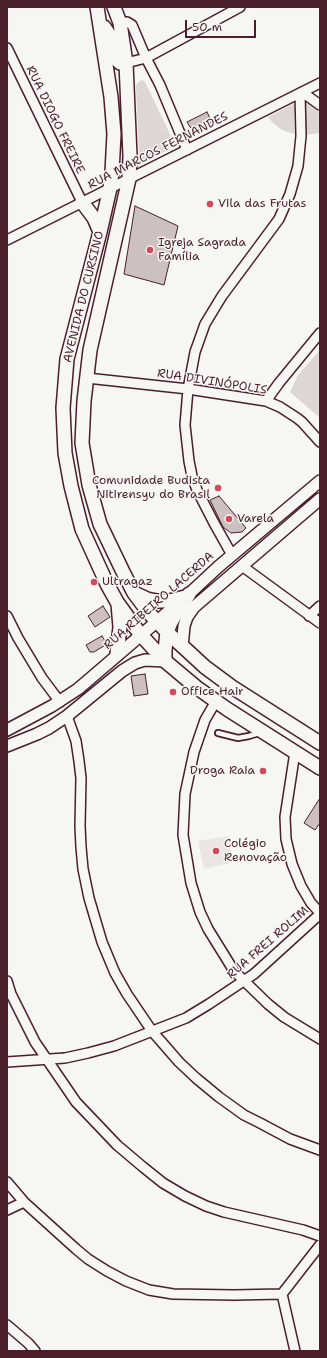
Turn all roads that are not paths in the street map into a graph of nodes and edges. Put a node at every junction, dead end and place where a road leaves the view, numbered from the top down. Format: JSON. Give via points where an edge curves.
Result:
{"nodes":[{"id":1,"x":97,"y":7,"type":"edge"},
{"id":2,"x":114,"y":7,"type":"edge"},
{"id":3,"x":240,"y":7,"type":"edge"},
{"id":4,"x":100,"y":20,"type":"junction"},
{"id":5,"x":120,"y":23,"type":"junction"},
{"id":6,"x":7,"y":48,"type":"edge"},
{"id":7,"x":146,"y":58,"type":"junction"},
{"id":8,"x":126,"y":63,"type":"junction"},
{"id":9,"x":320,"y":83,"type":"edge"},
{"id":10,"x":301,"y":93,"type":"junction"},
{"id":11,"x":320,"y":105,"type":"edge"},
{"id":12,"x":187,"y":150,"type":"junction"},
{"id":13,"x":129,"y":179,"type":"junction"},
{"id":14,"x":110,"y":188,"type":"junction"},
{"id":15,"x":82,"y":202,"type":"junction"},
{"id":16,"x":100,"y":232,"type":"junction"},
{"id":17,"x":7,"y":240,"type":"edge"},
{"id":18,"x":320,"y":333,"type":"edge"},
{"id":19,"x":87,"y":378,"type":"junction"},
{"id":20,"x":188,"y":389,"type":"junction"},
{"id":21,"x":266,"y":402,"type":"junction"},
{"id":22,"x":320,"y":442,"type":"edge"},
{"id":23,"x":320,"y":481,"type":"edge"},
{"id":24,"x":320,"y":499,"type":"edge"},
{"id":25,"x":232,"y":555,"type":"junction"},
{"id":26,"x":242,"y":566,"type":"junction"},
{"id":27,"x":134,"y":593,"type":"junction"},
{"id":28,"x":187,"y":596,"type":"junction"},
{"id":29,"x":117,"y":602,"type":"junction"},
{"id":30,"x":320,"y":606,"type":"edge"},
{"id":31,"x":7,"y":616,"type":"edge"},
{"id":32,"x":309,"y":616,"type":"junction"},
{"id":33,"x":156,"y":621,"type":"junction"},
{"id":34,"x":320,"y":623,"type":"edge"},
{"id":35,"x":167,"y":632,"type":"junction"},
{"id":36,"x":140,"y":634,"type":"junction"},
{"id":37,"x":182,"y":647,"type":"junction"},
{"id":38,"x":117,"y":654,"type":"junction"},
{"id":39,"x":165,"y":661,"type":"junction"},
{"id":40,"x":216,"y":701,"type":"junction"},
{"id":41,"x":60,"y":702,"type":"junction"},
{"id":42,"x":67,"y":716,"type":"junction"},
{"id":43,"x":7,"y":730,"type":"edge"},
{"id":44,"x":262,"y":731,"type":"junction"},
{"id":45,"x":218,"y":733,"type":"dead end"},
{"id":46,"x":320,"y":744,"type":"edge"},
{"id":47,"x":7,"y":746,"type":"edge"},
{"id":48,"x":295,"y":752,"type":"junction"},
{"id":49,"x":320,"y":768,"type":"edge"},
{"id":50,"x":320,"y":914,"type":"edge"},
{"id":51,"x":7,"y":981,"type":"edge"},
{"id":52,"x":244,"y":982,"type":"junction"},
{"id":53,"x":152,"y":1031,"type":"junction"},
{"id":54,"x":320,"y":1040,"type":"edge"},
{"id":55,"x":47,"y":1059,"type":"junction"},
{"id":56,"x":7,"y":1062,"type":"edge"},
{"id":57,"x":320,"y":1150,"type":"edge"},
{"id":58,"x":7,"y":1182,"type":"edge"},
{"id":59,"x":24,"y":1202,"type":"junction"},
{"id":60,"x":7,"y":1210,"type":"edge"},
{"id":61,"x":320,"y":1236,"type":"edge"},
{"id":62,"x":320,"y":1245,"type":"edge"},
{"id":63,"x":282,"y":1294,"type":"junction"},
{"id":64,"x":7,"y":1325,"type":"edge"},
{"id":65,"x":35,"y":1351,"type":"edge"},
{"id":66,"x":295,"y":1351,"type":"edge"}],
"edges":[{"from":1,"to":4,"type":"main road","name":"AVENIDA DO CURSINO"},
{"from":2,"to":5,"type":"main road","name":"AVENIDA DO CURSINO"},
{"from":3,"to":7,"type":"street"},
{"from":4,"to":8,"type":"main road","via":[[111,37],[117,60]]},
{"from":4,"to":14,"type":"main road","name":"AVENIDA DO CURSINO","via":[[114,134]]},
{"from":5,"to":7,"type":"street","via":[[127,22],[132,25]]},
{"from":5,"to":8,"type":"main road","name":"AVENIDA DO CURSINO"},
{"from":6,"to":15,"type":"street","name":"RUA DIOGO FREIRE"},
{"from":7,"to":8,"type":"street"},
{"from":7,"to":12,"type":"street"},
{"from":8,"to":13,"type":"main road","name":"AVENIDA DO CURSINO"},
{"from":9,"to":10,"type":"street","name":"RUA MARCOS FERNANDES"},
{"from":10,"to":11,"type":"street"},
{"from":10,"to":12,"type":"street","name":"RUA MARCOS FERNANDES"},
{"from":10,"to":20,"type":"street","via":[[298,166],[290,194],[279,219],[222,296],[205,324],[195,352]]},
{"from":12,"to":13,"type":"street","name":"RUA MARCOS FERNANDES"},
{"from":13,"to":14,"type":"street","name":"RUA MARCOS FERNANDES"},
{"from":13,"to":19,"type":"main road","name":"AVENIDA DO CURSINO","via":[[90,350]]},
{"from":14,"to":15,"type":"street","name":"RUA MARCOS FERNANDES"},
{"from":14,"to":16,"type":"main road","name":"AVENIDA DO CURSINO"},
{"from":15,"to":16,"type":"main road","via":[[94,218]]},
{"from":15,"to":17,"type":"street","name":"RUA MARCOS FERNANDES"},
{"from":16,"to":29,"type":"main road","name":"AVENIDA DO CURSINO","via":[[67,359],[63,408],[65,453],[82,529]]},
{"from":18,"to":21,"type":"street"},
{"from":19,"to":20,"type":"street","name":"RUA DIVINÓPOLIS"},
{"from":19,"to":27,"type":"main road","name":"AVENIDA DO CURSINO","via":[[82,443],[90,484],[100,524]]},
{"from":20,"to":21,"type":"street","name":"RUA DIVINÓPOLIS"},
{"from":20,"to":25,"type":"street","via":[[185,425],[192,476]]},
{"from":21,"to":22,"type":"street","name":"RUA DIVINÓPOLIS","via":[[297,418]]},
{"from":23,"to":25,"type":"street","name":"RUA RIBEIRO LACERDA"},
{"from":24,"to":26,"type":"street"},
{"from":25,"to":28,"type":"street","name":"RUA RIBEIRO LACERDA"},
{"from":26,"to":32,"type":"street"},
{"from":26,"to":37,"type":"street","via":[[194,607],[184,626]]},
{"from":27,"to":28,"type":"main road","via":[[157,601]]},
{"from":27,"to":33,"type":"main road","name":"AVENIDA DO CURSINO"},
{"from":28,"to":33,"type":"street","name":"RUA RIBEIRO LACERDA"},
{"from":28,"to":35,"type":"main road"},
{"from":29,"to":36,"type":"main road","name":"AVENIDA DO CURSINO"},
{"from":29,"to":38,"type":"main road","via":[[120,627]]},
{"from":30,"to":32,"type":"street"},
{"from":31,"to":41,"type":"street","via":[[42,678]]},
{"from":32,"to":34,"type":"street"},
{"from":33,"to":35,"type":"main road","name":"AVENIDA DO CURSINO"},
{"from":33,"to":36,"type":"street","name":"RUA RIBEIRO LACERDA"},
{"from":35,"to":37,"type":"main road","name":"AVENIDA DO CURSINO"},
{"from":35,"to":39,"type":"main road"},
{"from":36,"to":38,"type":"street","name":"RUA RIBEIRO LACERDA"},
{"from":36,"to":39,"type":"main road","name":"AVENIDA DO CURSINO"},
{"from":37,"to":46,"type":"main road","name":"AVENIDA DO CURSINO","via":[[232,687]]},
{"from":38,"to":41,"type":"street","name":"RUA RIBEIRO LACERDA"},
{"from":39,"to":40,"type":"main road","name":"AVENIDA DO CURSINO"},
{"from":39,"to":42,"type":"street","via":[[146,660],[134,663]]},
{"from":40,"to":44,"type":"main road","name":"AVENIDA DO CURSINO"},
{"from":40,"to":52,"type":"street","via":[[205,720],[189,770],[184,794],[183,835],[186,861],[200,912],[221,951]]},
{"from":41,"to":43,"type":"street","name":"RUA RIBEIRO LACERDA"},
{"from":42,"to":47,"type":"street","via":[[37,734]]},
{"from":42,"to":53,"type":"street","via":[[76,741],[79,761],[83,870],[95,922],[115,973]]},
{"from":44,"to":45,"type":"lane","via":[[238,738]]},
{"from":44,"to":48,"type":"main road","name":"AVENIDA DO CURSINO"},
{"from":48,"to":49,"type":"main road","name":"AVENIDA DO CURSINO"},
{"from":48,"to":50,"type":"street","via":[[285,817],[286,839],[298,880]]},
{"from":50,"to":52,"type":"street","name":"RUA FREI ROLIM"},
{"from":51,"to":55,"type":"street","via":[[35,1042]]},
{"from":52,"to":53,"type":"street","name":"RUA FREI ROLIM","via":[[186,1018]]},
{"from":52,"to":54,"type":"street","via":[[284,1017]]},
{"from":53,"to":55,"type":"street","name":"RUA FREI ROLIM","via":[[88,1053]]},
{"from":53,"to":57,"type":"street","via":[[196,1078],[244,1115],[290,1139]]},
{"from":55,"to":56,"type":"street","name":"RUA FREI ROLIM"},
{"from":55,"to":61,"type":"street","via":[[76,1102],[117,1145],[163,1183],[224,1212]]},
{"from":58,"to":59,"type":"street"},
{"from":59,"to":60,"type":"street"},
{"from":59,"to":63,"type":"street","via":[[88,1259],[126,1281],[149,1290],[195,1295]]},
{"from":62,"to":63,"type":"street"},
{"from":63,"to":66,"type":"street"},
{"from":64,"to":65,"type":"street"}]}
